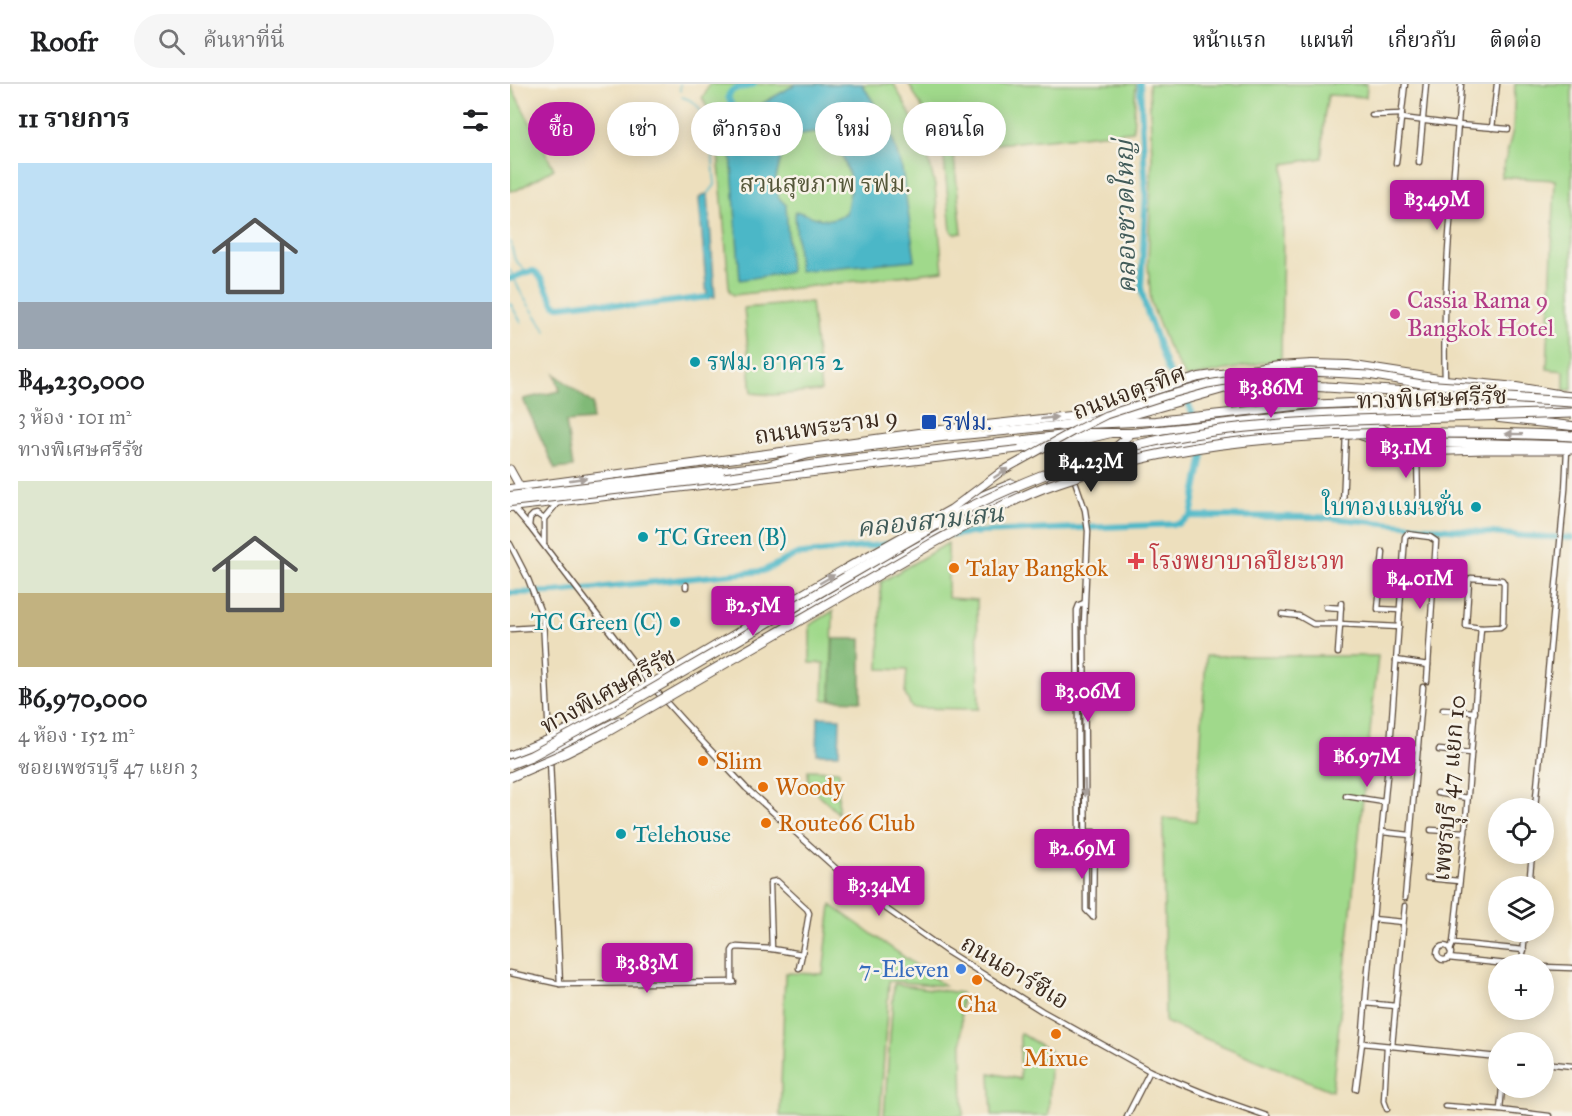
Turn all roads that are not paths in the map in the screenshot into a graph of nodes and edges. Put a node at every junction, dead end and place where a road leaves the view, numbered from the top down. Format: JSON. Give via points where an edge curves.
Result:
{"nodes":[{"id":1,"x":1405,"y":84,"type":"edge"},
{"id":2,"x":1426,"y":84,"type":"edge"},
{"id":3,"x":1461,"y":84,"type":"edge"},
{"id":4,"x":1497,"y":84,"type":"edge"},
{"id":5,"x":1372,"y":115,"type":"dead end"},
{"id":6,"x":1402,"y":116,"type":"junction"},
{"id":7,"x":1423,"y":121,"type":"junction"},
{"id":8,"x":1458,"y":125,"type":"junction"},
{"id":9,"x":1492,"y":128,"type":"junction"},
{"id":10,"x":1508,"y":129,"type":"dead end"},
{"id":11,"x":1419,"y":162,"type":"dead end"},
{"id":12,"x":1396,"y":163,"type":"dead end"},
{"id":13,"x":1445,"y":380,"type":"junction"},
{"id":14,"x":1557,"y":394,"type":"junction"},
{"id":15,"x":1572,"y":396,"type":"edge"},
{"id":16,"x":1572,"y":402,"type":"edge"},
{"id":17,"x":1436,"y":405,"type":"junction"},
{"id":18,"x":1483,"y":406,"type":"junction"},
{"id":19,"x":1349,"y":412,"type":"junction"},
{"id":20,"x":1572,"y":412,"type":"edge"},
{"id":21,"x":1136,"y":413,"type":"junction"},
{"id":22,"x":1078,"y":415,"type":"junction"},
{"id":23,"x":1486,"y":417,"type":"junction"},
{"id":24,"x":978,"y":426,"type":"junction"},
{"id":25,"x":1060,"y":426,"type":"junction"},
{"id":26,"x":1376,"y":426,"type":"junction"},
{"id":27,"x":1572,"y":426,"type":"edge"},
{"id":28,"x":1335,"y":427,"type":"junction"},
{"id":29,"x":1346,"y":431,"type":"junction"},
{"id":30,"x":1111,"y":433,"type":"junction"},
{"id":31,"x":1132,"y":433,"type":"junction"},
{"id":32,"x":1572,"y":436,"type":"edge"},
{"id":33,"x":942,"y":437,"type":"junction"},
{"id":34,"x":918,"y":440,"type":"junction"},
{"id":35,"x":904,"y":442,"type":"junction"},
{"id":36,"x":1040,"y":446,"type":"junction"},
{"id":37,"x":1418,"y":447,"type":"junction"},
{"id":38,"x":1570,"y":449,"type":"edge"},
{"id":39,"x":809,"y":454,"type":"junction"},
{"id":40,"x":919,"y":459,"type":"junction"},
{"id":41,"x":906,"y":460,"type":"junction"},
{"id":42,"x":688,"y":465,"type":"junction"},
{"id":43,"x":1095,"y":465,"type":"junction"},
{"id":44,"x":1056,"y":466,"type":"junction"},
{"id":45,"x":510,"y":469,"type":"edge"},
{"id":46,"x":1072,"y":472,"type":"junction"},
{"id":47,"x":512,"y":489,"type":"edge"},
{"id":48,"x":559,"y":501,"type":"junction"},
{"id":49,"x":511,"y":505,"type":"edge"},
{"id":50,"x":526,"y":505,"type":"junction"},
{"id":51,"x":1343,"y":505,"type":"dead end"},
{"id":52,"x":1418,"y":506,"type":"dead end"},
{"id":53,"x":951,"y":509,"type":"junction"},
{"id":54,"x":544,"y":519,"type":"junction"},
{"id":55,"x":529,"y":526,"type":"junction"},
{"id":56,"x":510,"y":544,"type":"edge"},
{"id":57,"x":544,"y":546,"type":"junction"},
{"id":58,"x":1383,"y":552,"type":"dead end"},
{"id":59,"x":1084,"y":603,"type":"junction"},
{"id":60,"x":1326,"y":607,"type":"dead end"},
{"id":61,"x":1400,"y":610,"type":"junction"},
{"id":62,"x":1282,"y":614,"type":"dead end"},
{"id":63,"x":1340,"y":624,"type":"junction"},
{"id":64,"x":543,"y":627,"type":"junction"},
{"id":65,"x":1399,"y":627,"type":"junction"},
{"id":66,"x":1482,"y":628,"type":"junction"},
{"id":67,"x":510,"y":629,"type":"edge"},
{"id":68,"x":1077,"y":646,"type":"junction"},
{"id":69,"x":1084,"y":646,"type":"junction"},
{"id":70,"x":1338,"y":653,"type":"dead end"},
{"id":71,"x":1396,"y":660,"type":"junction"},
{"id":72,"x":1428,"y":665,"type":"junction"},
{"id":73,"x":1427,"y":681,"type":"dead end"},
{"id":74,"x":650,"y":684,"type":"junction"},
{"id":75,"x":1424,"y":687,"type":"dead end"},
{"id":76,"x":661,"y":696,"type":"junction"},
{"id":77,"x":1443,"y":710,"type":"dead end"},
{"id":78,"x":1474,"y":712,"type":"junction"},
{"id":79,"x":1077,"y":725,"type":"junction"},
{"id":80,"x":1084,"y":725,"type":"junction"},
{"id":81,"x":549,"y":738,"type":"junction"},
{"id":82,"x":1390,"y":746,"type":"junction"},
{"id":83,"x":1418,"y":748,"type":"junction"},
{"id":84,"x":1439,"y":750,"type":"dead end"},
{"id":85,"x":1471,"y":753,"type":"junction"},
{"id":86,"x":550,"y":754,"type":"junction"},
{"id":87,"x":510,"y":755,"type":"edge"},
{"id":88,"x":510,"y":764,"type":"edge"},
{"id":89,"x":1078,"y":769,"type":"junction"},
{"id":90,"x":1085,"y":769,"type":"junction"},
{"id":91,"x":510,"y":775,"type":"edge"},
{"id":92,"x":1437,"y":793,"type":"dead end"},
{"id":93,"x":1346,"y":796,"type":"dead end"},
{"id":94,"x":1467,"y":798,"type":"junction"},
{"id":95,"x":1536,"y":798,"type":"edge"},
{"id":96,"x":1384,"y":802,"type":"junction"},
{"id":97,"x":1079,"y":814,"type":"junction"},
{"id":98,"x":1086,"y":814,"type":"junction"},
{"id":99,"x":1431,"y":830,"type":"dead end"},
{"id":100,"x":1382,"y":832,"type":"junction"},
{"id":101,"x":1464,"y":832,"type":"junction"},
{"id":102,"x":1086,"y":833,"type":"junction"},
{"id":103,"x":1410,"y":835,"type":"junction"},
{"id":104,"x":1427,"y":878,"type":"dead end"},
{"id":105,"x":1459,"y":881,"type":"junction"},
{"id":106,"x":1405,"y":898,"type":"dead end"},
{"id":107,"x":1405,"y":906,"type":"dead end"},
{"id":108,"x":1373,"y":919,"type":"junction"},
{"id":109,"x":1403,"y":922,"type":"junction"},
{"id":110,"x":1525,"y":942,"type":"edge"},
{"id":111,"x":1453,"y":943,"type":"junction"},
{"id":112,"x":772,"y":949,"type":"junction"},
{"id":113,"x":1450,"y":950,"type":"junction"},
{"id":114,"x":1524,"y":950,"type":"junction"},
{"id":115,"x":802,"y":954,"type":"junction"},
{"id":116,"x":1523,"y":954,"type":"edge"},
{"id":117,"x":1448,"y":958,"type":"junction"},
{"id":118,"x":1488,"y":962,"type":"edge"},
{"id":119,"x":1554,"y":967,"type":"edge"},
{"id":120,"x":799,"y":968,"type":"dead end"},
{"id":121,"x":1572,"y":968,"type":"edge"},
{"id":122,"x":510,"y":973,"type":"edge"},
{"id":123,"x":560,"y":984,"type":"junction"},
{"id":124,"x":1365,"y":1003,"type":"junction"},
{"id":125,"x":1396,"y":1006,"type":"junction"},
{"id":126,"x":1362,"y":1043,"type":"junction"},
{"id":127,"x":1390,"y":1046,"type":"junction"},
{"id":128,"x":1488,"y":1057,"type":"edge"},
{"id":129,"x":1554,"y":1064,"type":"edge"},
{"id":130,"x":1572,"y":1066,"type":"edge"},
{"id":131,"x":1150,"y":1071,"type":"junction"},
{"id":132,"x":1356,"y":1089,"type":"dead end"},
{"id":133,"x":1501,"y":1098,"type":"edge"},
{"id":134,"x":1445,"y":1106,"type":"dead end"},
{"id":135,"x":1387,"y":1109,"type":"dead end"},
{"id":136,"x":1500,"y":1110,"type":"junction"},
{"id":137,"x":1127,"y":1116,"type":"edge"},
{"id":138,"x":1267,"y":1116,"type":"edge"},
{"id":139,"x":1549,"y":1116,"type":"edge"}],
"edges":[{"from":1,"to":6,"type":"street"},
{"from":2,"to":7,"type":"street"},
{"from":3,"to":8,"type":"street"},
{"from":4,"to":9,"type":"street"},
{"from":5,"to":6,"type":"street"},
{"from":6,"to":7,"type":"street"},
{"from":6,"to":12,"type":"street"},
{"from":7,"to":8,"type":"street"},
{"from":7,"to":11,"type":"street"},
{"from":8,"to":9,"type":"street"},
{"from":8,"to":13,"type":"street","via":[[1449,229]]},
{"from":9,"to":10,"type":"street"},
{"from":13,"to":14,"type":"main road","name":"ถนนพระราม 9"},
{"from":13,"to":17,"type":"main road"},
{"from":13,"to":22,"type":"main road","name":"ถนนพระราม 9","via":[[1366,367],[1268,367],[1199,377]]},
{"from":14,"to":15,"type":"main road","name":"ถนนพระราม 9"},
{"from":53,"to":14,"type":"main road","name":"ถนนจตุรทิศ","one_way":true,"bridge":true,"via":[[1002,471],[1106,415],[1208,384],[1310,372]]},
{"from":16,"to":21,"type":"highway","bridge":true,"via":[[1250,384]]},
{"from":17,"to":18,"type":"main road","name":"ถนนพระราม 9"},
{"from":17,"to":25,"type":"main road","name":"ถนนพระราม 9","via":[[1305,405],[1155,421]]},
{"from":18,"to":20,"type":"main road","name":"ถนนพระราม 9"},
{"from":18,"to":23,"type":"main road","via":[[1491,411]]},
{"from":19,"to":23,"type":"main road","name":"ถนนพระราม 9","via":[[1450,412]]},
{"from":19,"to":26,"type":"highway"},
{"from":19,"to":31,"type":"main road","name":"ถนนพระราม 9"},
{"from":20,"to":88,"type":"highway","name":"ทางพิเศษศรีรัช","bridge":true,"via":[[1270,424],[1178,436],[1069,465],[988,497],[946,519],[636,699]]},
{"from":21,"to":22,"type":"main road"},
{"from":21,"to":25,"type":"highway"},
{"from":24,"to":22,"type":"main road","name":"ถนนพระราม 9","one_way":true},
{"from":23,"to":27,"type":"main road","name":"ถนนพระราม 9"},
{"from":24,"to":33,"type":"main road"},
{"from":24,"to":42,"type":"main road","name":"ถนนพระราม 9"},
{"from":25,"to":33,"type":"main road","name":"ถนนพระราม 9"},
{"from":26,"to":28,"type":"highway"},
{"from":26,"to":37,"type":"highway"},
{"from":28,"to":29,"type":"main road"},
{"from":28,"to":43,"type":"main road","via":[[1192,443]]},
{"from":29,"to":37,"type":"main road","via":[[1404,449]]},
{"from":29,"to":51,"type":"street"},
{"from":30,"to":31,"type":"main road","name":"ถนนพระราม 9"},
{"from":30,"to":36,"type":"main road","name":"ถนนพระราม 9"},
{"from":30,"to":49,"type":"main road","name":"ถนนพระราม 9","bridge":true,"via":[[1080,433],[839,461]]},
{"from":31,"to":43,"type":"main road"},
{"from":32,"to":91,"type":"highway","name":"ทางพิเศษศรีรัช","one_way":true,"bridge":true,"via":[[1382,432],[1264,439],[1154,455],[1059,482],[971,522],[601,735]]},
{"from":33,"to":34,"type":"main road","name":"ถนนพระราม 9"},
{"from":34,"to":35,"type":"main road","name":"ถนนพระราม 9"},
{"from":34,"to":40,"type":"main road","via":[[914,451]]},
{"from":35,"to":39,"type":"main road","name":"ถนนพระราม 9"},
{"from":35,"to":41,"type":"main road","via":[[911,451]]},
{"from":36,"to":40,"type":"main road","name":"ถนนพระราม 9"},
{"from":36,"to":44,"type":"main road","via":[[1058,454]]},
{"from":37,"to":38,"type":"highway"},
{"from":37,"to":52,"type":"street"},
{"from":38,"to":95,"type":"street"},
{"from":39,"to":42,"type":"main road"},
{"from":39,"to":47,"type":"main road","name":"ถนนพระราม 9","bridge":true,"via":[[766,466]]},
{"from":40,"to":41,"type":"main road","name":"ถนนพระราม 9"},
{"from":41,"to":48,"type":"main road","name":"ถนนพระราม 9"},
{"from":47,"to":42,"type":"main road","name":"ถนนพระราม 9","one_way":true},
{"from":43,"to":46,"type":"main road"},
{"from":44,"to":46,"type":"main road","via":[[1064,465]]},
{"from":44,"to":53,"type":"main road","bridge":true},
{"from":45,"to":47,"type":"main road"},
{"from":46,"to":59,"type":"street","via":[[1087,520]]},
{"from":46,"to":76,"type":"main road","via":[[982,510]]},
{"from":47,"to":50,"type":"main road"},
{"from":48,"to":50,"type":"main road","name":"ถนนพระราม 9"},
{"from":48,"to":54,"type":"street"},
{"from":49,"to":50,"type":"main road","name":"ถนนพระราม 9"},
{"from":49,"to":55,"type":"street","name":"ถนนอาร์ซีเอ"},
{"from":74,"to":53,"type":"main road","name":"ถนนจตุรทิศ","one_way":true,"bridge":true},
{"from":54,"to":55,"type":"street","via":[[533,515]]},
{"from":54,"to":57,"type":"street"},
{"from":55,"to":57,"type":"street","name":"ถนนอาร์ซีเอ"},
{"from":56,"to":64,"type":"street","via":[[528,579]]},
{"from":57,"to":74,"type":"street","name":"ถนนอาร์ซีเอ"},
{"from":58,"to":61,"type":"street","via":[[1378,609]]},
{"from":59,"to":68,"type":"street","via":[[1077,610]]},
{"from":59,"to":69,"type":"street"},
{"from":60,"to":63,"type":"street","via":[[1341,605]]},
{"from":61,"to":65,"type":"street"},
{"from":61,"to":72,"type":"street","via":[[1405,537],[1430,537],[1436,541]]},
{"from":62,"to":63,"type":"street","via":[[1299,616],[1313,624]]},
{"from":63,"to":65,"type":"street"},
{"from":63,"to":70,"type":"street"},
{"from":64,"to":67,"type":"street"},
{"from":64,"to":81,"type":"street"},
{"from":65,"to":71,"type":"street"},
{"from":66,"to":66,"type":"street","via":[[1466,625],[1469,579],[1502,580],[1503,625]]},
{"from":66,"to":78,"type":"street","name":"เพชรบุุรี 47 แยก 10"},
{"from":68,"to":69,"type":"street"},
{"from":68,"to":79,"type":"street"},
{"from":69,"to":80,"type":"street"},
{"from":71,"to":72,"type":"street"},
{"from":71,"to":82,"type":"street"},
{"from":72,"to":73,"type":"street"},
{"from":74,"to":76,"type":"street","name":"ถนนอาร์ซีเอ"},
{"from":74,"to":81,"type":"main road","name":"ถนนจตุรทิศ"},
{"from":75,"to":83,"type":"street"},
{"from":76,"to":86,"type":"main road"},
{"from":76,"to":131,"type":"street","name":"ถนนอาร์ซีเอ","via":[[746,788],[861,891],[1032,1005]]},
{"from":77,"to":78,"type":"street"},
{"from":78,"to":85,"type":"street","name":"เพชรบุุรี 47 แยก 10"},
{"from":79,"to":80,"type":"street"},
{"from":79,"to":89,"type":"street"},
{"from":80,"to":90,"type":"street"},
{"from":81,"to":87,"type":"main road","name":"ถนนจตุรทิศ"},
{"from":82,"to":83,"type":"street"},
{"from":82,"to":96,"type":"street"},
{"from":83,"to":103,"type":"street"},
{"from":84,"to":85,"type":"street"},
{"from":85,"to":94,"type":"street","name":"เพชรบุุรี 47 แยก 10"},
{"from":86,"to":91,"type":"main road"},
{"from":86,"to":123,"type":"street"},
{"from":89,"to":90,"type":"street"},
{"from":89,"to":97,"type":"street"},
{"from":90,"to":98,"type":"street","one_way":true},
{"from":92,"to":94,"type":"street"},
{"from":93,"to":96,"type":"street"},
{"from":94,"to":101,"type":"street","name":"เพชรบุุรี 47 แยก 10"},
{"from":96,"to":100,"type":"street"},
{"from":97,"to":98,"type":"street"},
{"from":97,"to":102,"type":"street","via":[[1079,833]]},
{"from":98,"to":102,"type":"street"},
{"from":99,"to":101,"type":"street"},
{"from":100,"to":103,"type":"street"},
{"from":100,"to":108,"type":"street"},
{"from":101,"to":105,"type":"street","name":"เพชรบุุรี 47 แยก 10"},
{"from":102,"to":102,"type":"street","via":[[1094,832],[1093,917],[1086,910]]},
{"from":103,"to":106,"type":"street"},
{"from":104,"to":105,"type":"street"},
{"from":105,"to":111,"type":"street","name":"เพชรบุุรี 47 แยก 10"},
{"from":107,"to":109,"type":"street"},
{"from":108,"to":109,"type":"street"},
{"from":108,"to":124,"type":"street"},
{"from":109,"to":125,"type":"street"},
{"from":110,"to":114,"type":"street"},
{"from":111,"to":113,"type":"street","name":"เพชรบุุรี 47 แยก 10"},
{"from":111,"to":114,"type":"street"},
{"from":112,"to":115,"type":"street"},
{"from":112,"to":115,"type":"street","via":[[770,884],[777,880],[809,913]]},
{"from":112,"to":123,"type":"street","via":[[734,948],[733,982]]},
{"from":113,"to":117,"type":"street"},
{"from":113,"to":117,"type":"street","via":[[1445,946],[1438,950],[1440,958]]},
{"from":114,"to":116,"type":"street"},
{"from":115,"to":120,"type":"street"},
{"from":117,"to":118,"type":"street"},
{"from":119,"to":121,"type":"street"},
{"from":122,"to":123,"type":"street"},
{"from":124,"to":125,"type":"street"},
{"from":124,"to":126,"type":"street"},
{"from":125,"to":127,"type":"street"},
{"from":126,"to":127,"type":"street"},
{"from":126,"to":132,"type":"street"},
{"from":127,"to":128,"type":"street"},
{"from":127,"to":135,"type":"street","via":[[1384,1101]]},
{"from":129,"to":130,"type":"street"},
{"from":131,"to":137,"type":"street"},
{"from":131,"to":138,"type":"street","name":"ถนนอาร์ซีเอ"},
{"from":133,"to":136,"type":"street"},
{"from":134,"to":136,"type":"street"},
{"from":136,"to":139,"type":"street"}]}
